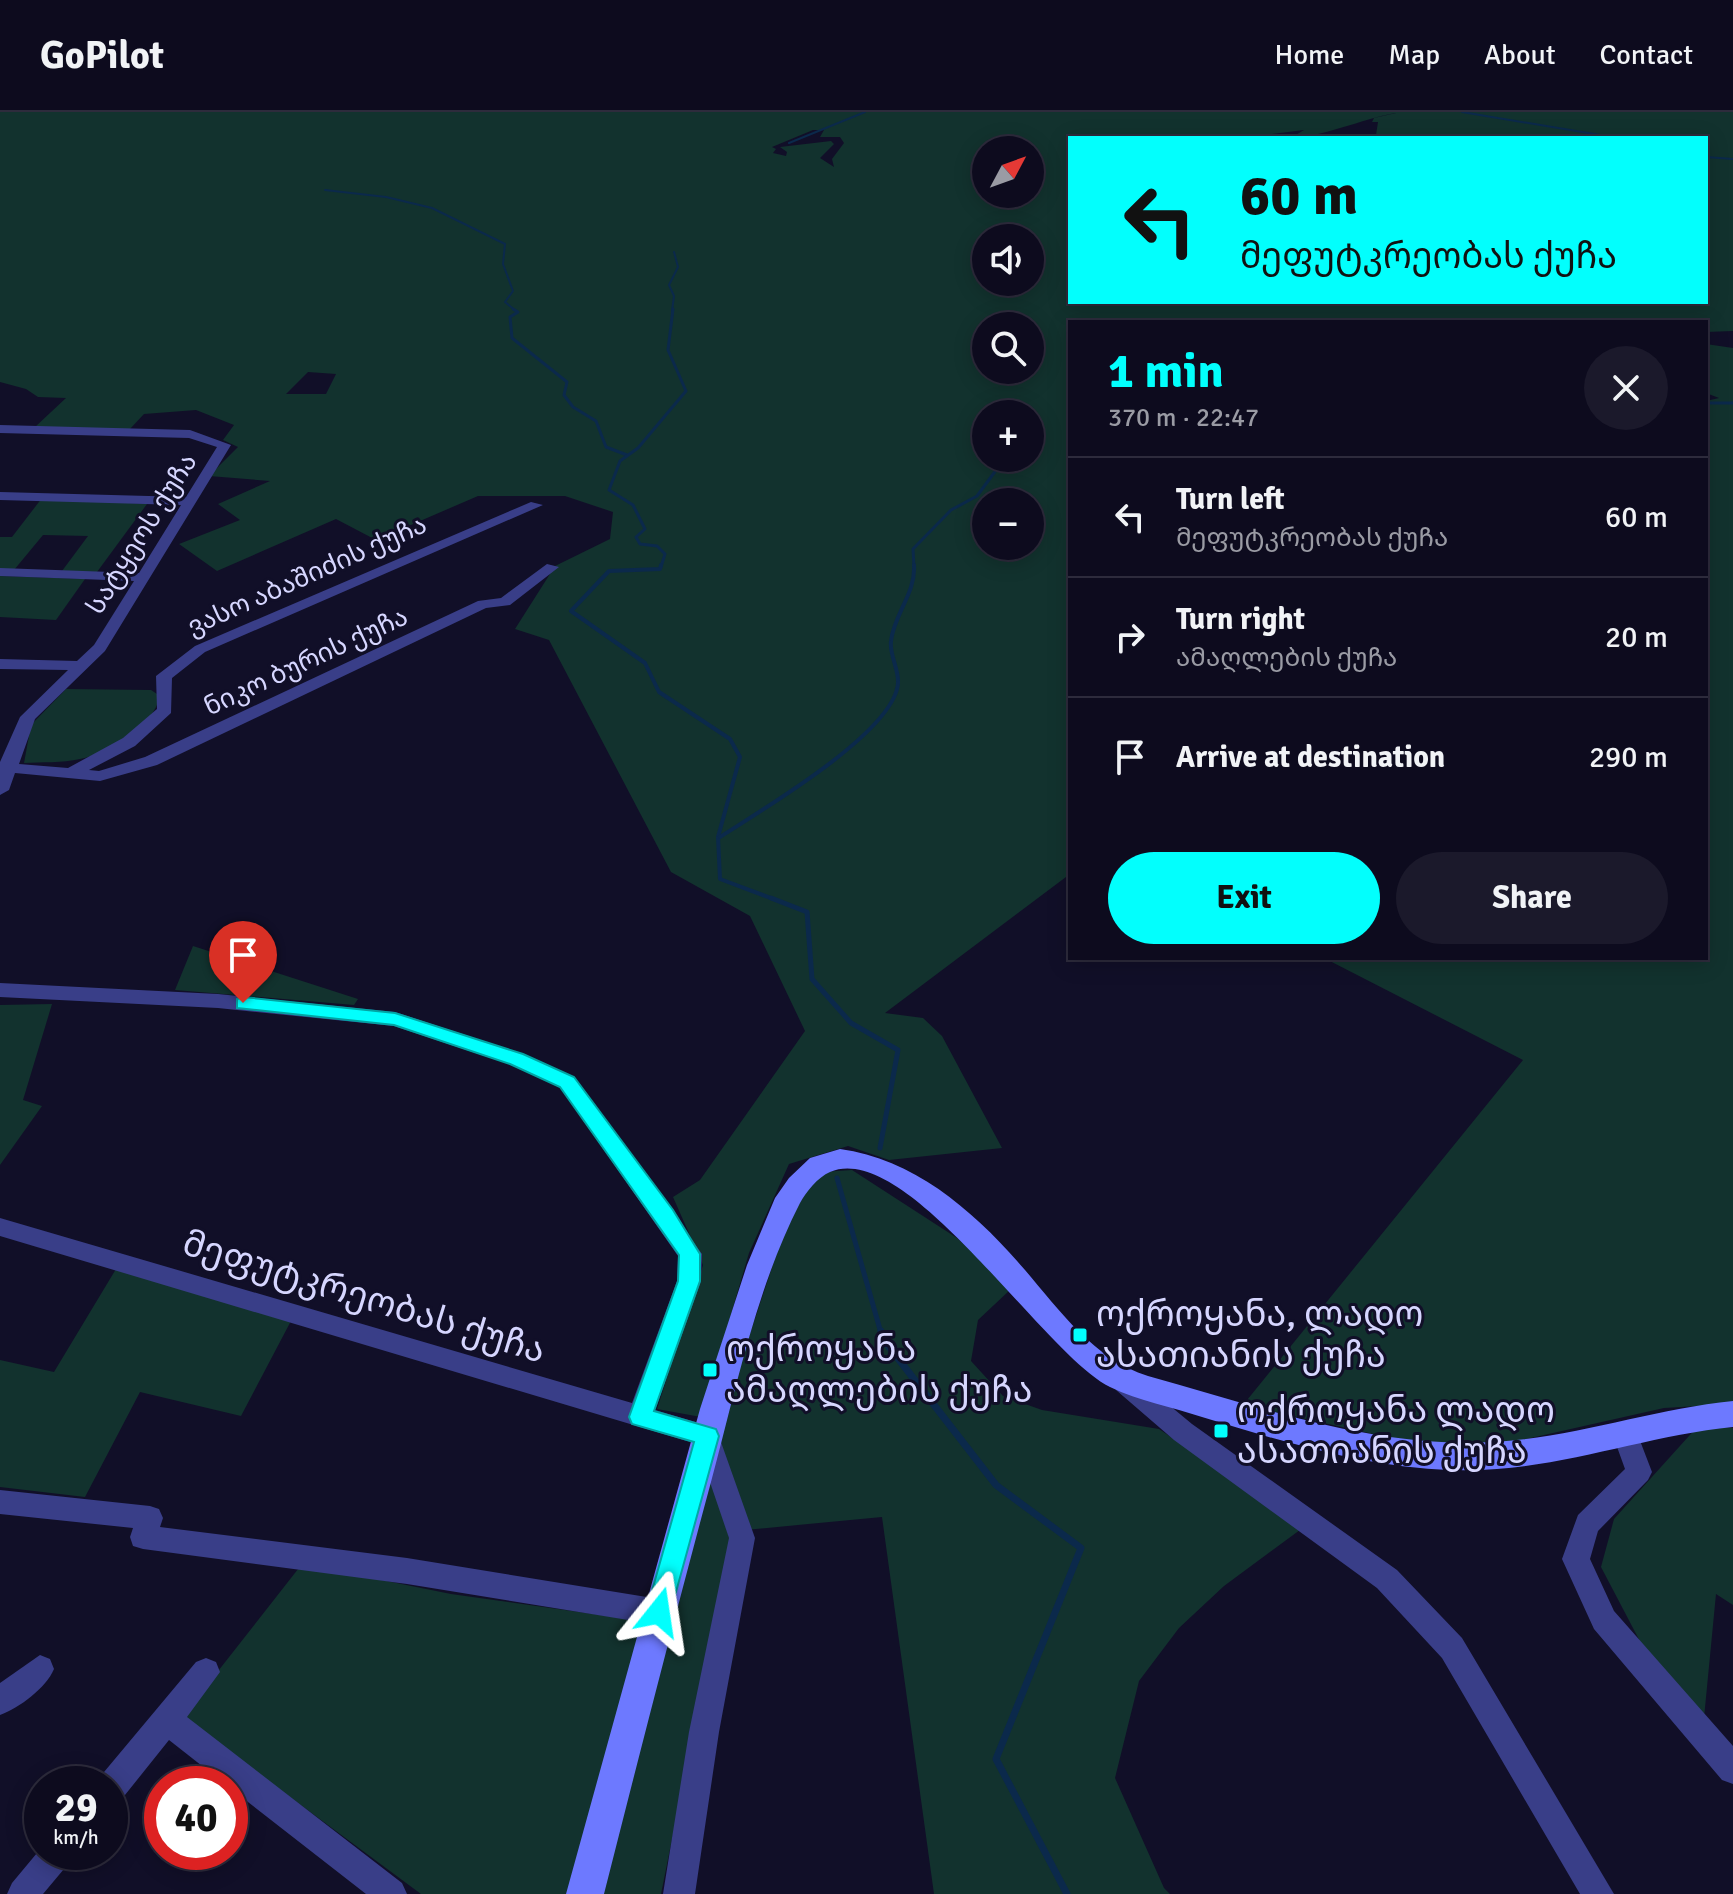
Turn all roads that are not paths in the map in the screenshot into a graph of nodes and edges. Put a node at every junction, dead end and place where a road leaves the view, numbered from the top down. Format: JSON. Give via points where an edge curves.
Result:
{"nodes":[{"id":1,"x":0,"y":429,"type":"edge"},
{"id":2,"x":0,"y":496,"type":"edge"},
{"id":3,"x":188,"y":501,"type":"junction"},
{"id":4,"x":536,"y":505,"type":"dead end"},
{"id":5,"x":552,"y":567,"type":"dead end"},
{"id":6,"x":0,"y":572,"type":"edge"},
{"id":7,"x":142,"y":577,"type":"junction"},
{"id":8,"x":0,"y":664,"type":"edge"},
{"id":9,"x":81,"y":666,"type":"junction"},
{"id":10,"x":5,"y":767,"type":"edge"},
{"id":11,"x":69,"y":774,"type":"junction"},
{"id":12,"x":0,"y":790,"type":"edge"},
{"id":13,"x":0,"y":990,"type":"edge"},
{"id":14,"x":0,"y":1227,"type":"edge"},
{"id":15,"x":1118,"y":1377,"type":"junction"},
{"id":16,"x":1733,"y":1414,"type":"edge"},
{"id":17,"x":640,"y":1417,"type":"junction"},
{"id":18,"x":1625,"y":1433,"type":"junction"},
{"id":19,"x":707,"y":1436,"type":"junction"},
{"id":20,"x":0,"y":1502,"type":"edge"},
{"id":21,"x":659,"y":1612,"type":"junction"},
{"id":22,"x":40,"y":1669,"type":"dead end"},
{"id":23,"x":206,"y":1672,"type":"dead end"},
{"id":24,"x":0,"y":1701,"type":"edge"},
{"id":25,"x":167,"y":1720,"type":"junction"},
{"id":26,"x":128,"y":1767,"type":"edge"},
{"id":27,"x":1733,"y":1769,"type":"edge"},
{"id":28,"x":43,"y":1870,"type":"edge"},
{"id":29,"x":23,"y":1894,"type":"edge"},
{"id":30,"x":391,"y":1894,"type":"edge"},
{"id":31,"x":585,"y":1894,"type":"edge"},
{"id":32,"x":679,"y":1894,"type":"edge"},
{"id":33,"x":1598,"y":1894,"type":"edge"}],
"edges":[{"from":1,"to":3,"type":"street","name":"სატყეოს ქუჩა","via":[[190,434],[225,445]]},
{"from":2,"to":3,"type":"street"},
{"from":3,"to":7,"type":"street","name":"სატყეოს ქუჩა"},
{"from":4,"to":11,"type":"street","name":"ვასო აბაშიძის ქუჩა","via":[[200,649],[164,676],[165,710],[129,742]]},
{"from":5,"to":11,"type":"street","name":"ნიკო ბურის ქუჩა","via":[[505,602],[483,604],[151,761],[100,776]]},
{"from":6,"to":7,"type":"street"},
{"from":7,"to":9,"type":"street","name":"სატყეოს ქუჩა","via":[[100,648]]},
{"from":8,"to":9,"type":"street"},
{"from":9,"to":10,"type":"street","name":"სატყეოს ქუჩა","via":[[28,717]]},
{"from":10,"to":11,"type":"street"},
{"from":10,"to":12,"type":"street","name":"სატყეოს ქუჩა"},
{"from":13,"to":17,"type":"street","via":[[218,1001],[395,1019],[516,1059],[567,1082],[690,1254],[689,1281]]},
{"from":14,"to":17,"type":"street","name":"მეფუტკრეობას ქუჩა"},
{"from":15,"to":18,"type":"street","via":[[1299,1431],[1435,1457],[1497,1456]]},
{"from":15,"to":19,"type":"street","via":[[1049,1319],[996,1256],[933,1199],[875,1165],[849,1158],[819,1165],[791,1193],[741,1323]]},
{"from":15,"to":33,"type":"street","via":[[1183,1432],[1387,1579],[1452,1648]]},
{"from":16,"to":18,"type":"street"},
{"from":17,"to":19,"type":"street","name":"მეფუტკრეობას ქუჩა"},
{"from":18,"to":27,"type":"street","via":[[1639,1472],[1587,1524],[1576,1559],[1604,1620]]},
{"from":19,"to":21,"type":"street"},
{"from":19,"to":32,"type":"street","via":[[742,1538]]},
{"from":20,"to":21,"type":"street","via":[[150,1518],[143,1537],[407,1571]]},
{"from":21,"to":31,"type":"street"},
{"from":22,"to":24,"type":"street"},
{"from":23,"to":25,"type":"street"},
{"from":25,"to":26,"type":"street"},
{"from":25,"to":30,"type":"street"},
{"from":28,"to":29,"type":"street"}]}
